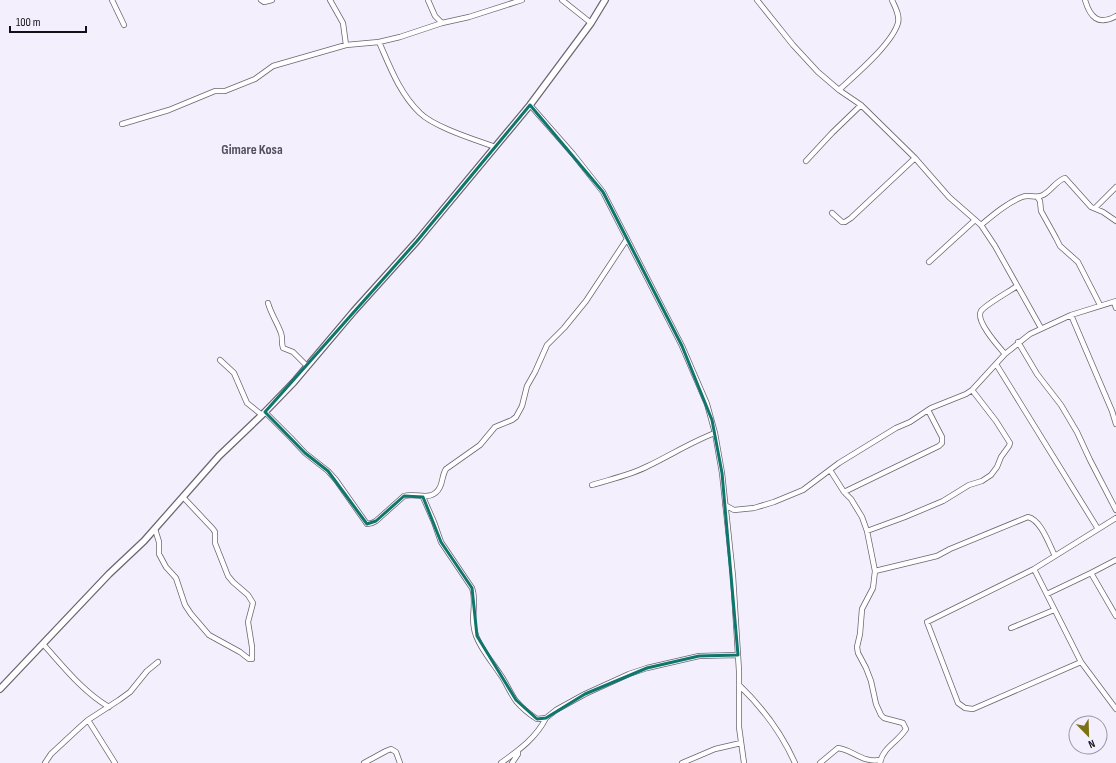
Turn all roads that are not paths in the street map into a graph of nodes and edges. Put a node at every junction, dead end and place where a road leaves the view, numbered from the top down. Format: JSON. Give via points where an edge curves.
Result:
{"nodes":[{"id":1,"x":112,"y":0,"type":"edge"},
{"id":2,"x":261,"y":0,"type":"edge"},
{"id":3,"x":272,"y":0,"type":"edge"},
{"id":4,"x":330,"y":0,"type":"edge"},
{"id":5,"x":428,"y":0,"type":"edge"},
{"id":6,"x":522,"y":0,"type":"edge"},
{"id":7,"x":562,"y":0,"type":"edge"},
{"id":8,"x":605,"y":0,"type":"edge"},
{"id":9,"x":757,"y":0,"type":"edge"},
{"id":10,"x":892,"y":0,"type":"edge"},
{"id":11,"x":1085,"y":0,"type":"edge"},
{"id":12,"x":1116,"y":16,"type":"edge"},
{"id":13,"x":591,"y":22,"type":"junction"},
{"id":14,"x":442,"y":23,"type":"junction"},
{"id":15,"x":124,"y":25,"type":"dead end"},
{"id":16,"x":379,"y":42,"type":"junction"},
{"id":17,"x":346,"y":45,"type":"junction"},
{"id":18,"x":840,"y":90,"type":"junction"},
{"id":19,"x":530,"y":105,"type":"junction"},
{"id":20,"x":861,"y":105,"type":"junction"},
{"id":21,"x":122,"y":124,"type":"dead end"},
{"id":22,"x":495,"y":147,"type":"junction"},
{"id":23,"x":915,"y":158,"type":"junction"},
{"id":24,"x":806,"y":161,"type":"dead end"},
{"id":25,"x":1116,"y":187,"type":"edge"},
{"id":26,"x":1038,"y":198,"type":"junction"},
{"id":27,"x":1095,"y":208,"type":"junction"},
{"id":28,"x":832,"y":213,"type":"dead end"},
{"id":29,"x":975,"y":220,"type":"junction"},
{"id":30,"x":1116,"y":221,"type":"edge"},
{"id":31,"x":981,"y":225,"type":"junction"},
{"id":32,"x":627,"y":239,"type":"junction"},
{"id":33,"x":928,"y":262,"type":"dead end"},
{"id":34,"x":1017,"y":286,"type":"junction"},
{"id":35,"x":1115,"y":302,"type":"edge"},
{"id":36,"x":268,"y":303,"type":"dead end"},
{"id":37,"x":1100,"y":305,"type":"junction"},
{"id":38,"x":1116,"y":308,"type":"edge"},
{"id":39,"x":1071,"y":315,"type":"junction"},
{"id":40,"x":1041,"y":328,"type":"junction"},
{"id":41,"x":1018,"y":342,"type":"junction"},
{"id":42,"x":1005,"y":354,"type":"junction"},
{"id":43,"x":220,"y":360,"type":"dead end"},
{"id":44,"x":996,"y":364,"type":"junction"},
{"id":45,"x":307,"y":366,"type":"junction"},
{"id":46,"x":972,"y":390,"type":"junction"},
{"id":47,"x":928,"y":410,"type":"junction"},
{"id":48,"x":263,"y":414,"type":"junction"},
{"id":49,"x":1116,"y":424,"type":"edge"},
{"id":50,"x":715,"y":434,"type":"junction"},
{"id":51,"x":830,"y":470,"type":"junction"},
{"id":52,"x":592,"y":485,"type":"dead end"},
{"id":53,"x":844,"y":492,"type":"junction"},
{"id":54,"x":183,"y":497,"type":"junction"},
{"id":55,"x":423,"y":497,"type":"junction"},
{"id":56,"x":725,"y":505,"type":"junction"},
{"id":57,"x":734,"y":510,"type":"junction"},
{"id":58,"x":1116,"y":510,"type":"edge"},
{"id":59,"x":726,"y":516,"type":"junction"},
{"id":60,"x":1116,"y":518,"type":"edge"},
{"id":61,"x":155,"y":529,"type":"junction"},
{"id":62,"x":1098,"y":529,"type":"junction"},
{"id":63,"x":867,"y":531,"type":"junction"},
{"id":64,"x":1055,"y":556,"type":"junction"},
{"id":65,"x":1116,"y":560,"type":"edge"},
{"id":66,"x":1034,"y":569,"type":"junction"},
{"id":67,"x":875,"y":571,"type":"junction"},
{"id":68,"x":1092,"y":573,"type":"junction"},
{"id":69,"x":1047,"y":594,"type":"junction"},
{"id":70,"x":1054,"y":610,"type":"junction"},
{"id":71,"x":1116,"y":616,"type":"edge"},
{"id":72,"x":1012,"y":628,"type":"dead end"},
{"id":73,"x":43,"y":644,"type":"junction"},
{"id":74,"x":738,"y":655,"type":"junction"},
{"id":75,"x":158,"y":662,"type":"dead end"},
{"id":76,"x":1081,"y":662,"type":"junction"},
{"id":77,"x":739,"y":685,"type":"junction"},
{"id":78,"x":0,"y":689,"type":"edge"},
{"id":79,"x":109,"y":707,"type":"junction"},
{"id":80,"x":1116,"y":709,"type":"edge"},
{"id":81,"x":546,"y":718,"type":"junction"},
{"id":82,"x":88,"y":720,"type":"junction"},
{"id":83,"x":741,"y":743,"type":"junction"},
{"id":84,"x":518,"y":751,"type":"junction"},
{"id":85,"x":878,"y":762,"type":"edge"},
{"id":86,"x":45,"y":763,"type":"edge"},
{"id":87,"x":115,"y":763,"type":"edge"},
{"id":88,"x":364,"y":763,"type":"edge"},
{"id":89,"x":400,"y":763,"type":"edge"},
{"id":90,"x":501,"y":763,"type":"edge"},
{"id":91,"x":512,"y":763,"type":"edge"},
{"id":92,"x":682,"y":763,"type":"edge"},
{"id":93,"x":744,"y":763,"type":"edge"},
{"id":94,"x":795,"y":763,"type":"edge"},
{"id":95,"x":820,"y":763,"type":"edge"}],
"edges":[{"from":1,"to":15,"type":"street"},
{"from":2,"to":3,"type":"street"},
{"from":4,"to":17,"type":"street","via":[[342,23]]},
{"from":5,"to":14,"type":"street"},
{"from":6,"to":14,"type":"street"},
{"from":7,"to":13,"type":"street"},
{"from":8,"to":13,"type":"street"},
{"from":9,"to":18,"type":"street","via":[[793,45],[818,72]]},
{"from":10,"to":18,"type":"street","via":[[898,14],[895,29],[879,52]]},
{"from":11,"to":12,"type":"street","via":[[1092,17],[1110,20]]},
{"from":13,"to":19,"type":"street"},
{"from":14,"to":16,"type":"street"},
{"from":16,"to":17,"type":"street"},
{"from":16,"to":22,"type":"street","via":[[395,77],[420,114],[442,127]]},
{"from":17,"to":21,"type":"street","via":[[273,66],[255,80],[225,91],[215,91],[169,110]]},
{"from":18,"to":20,"type":"street"},
{"from":19,"to":22,"type":"street"},
{"from":19,"to":32,"type":"street","via":[[603,192]]},
{"from":20,"to":23,"type":"street"},
{"from":20,"to":24,"type":"street"},
{"from":22,"to":45,"type":"street","via":[[417,241]]},
{"from":23,"to":28,"type":"street","via":[[846,222],[842,222]]},
{"from":23,"to":29,"type":"street","via":[[949,197]]},
{"from":25,"to":27,"type":"street"},
{"from":26,"to":27,"type":"street","via":[[1065,178],[1091,207]]},
{"from":26,"to":31,"type":"street","via":[[1020,198]]},
{"from":26,"to":37,"type":"street","via":[[1041,211],[1060,246],[1078,262]]},
{"from":27,"to":30,"type":"street"},
{"from":29,"to":31,"type":"street"},
{"from":29,"to":33,"type":"street"},
{"from":31,"to":34,"type":"street"},
{"from":32,"to":50,"type":"street","via":[[682,346],[707,404]]},
{"from":32,"to":55,"type":"street","via":[[586,301],[547,345],[527,386],[516,417],[495,426],[480,445],[446,469],[440,487],[433,495]]},
{"from":34,"to":40,"type":"street"},
{"from":34,"to":42,"type":"street","via":[[984,308],[980,315],[981,322]]},
{"from":35,"to":37,"type":"street"},
{"from":35,"to":38,"type":"street"},
{"from":36,"to":45,"type":"street","via":[[282,334],[283,348],[293,352]]},
{"from":37,"to":39,"type":"street"},
{"from":39,"to":40,"type":"street"},
{"from":39,"to":49,"type":"street"},
{"from":40,"to":41,"type":"street"},
{"from":41,"to":42,"type":"street"},
{"from":41,"to":58,"type":"street","via":[[1077,432]]},
{"from":42,"to":44,"type":"street"},
{"from":43,"to":48,"type":"street","via":[[234,373],[247,403]]},
{"from":44,"to":46,"type":"street"},
{"from":44,"to":62,"type":"street"},
{"from":45,"to":48,"type":"street"},
{"from":46,"to":47,"type":"street"},
{"from":46,"to":63,"type":"street","via":[[1010,443],[997,468],[982,481],[969,485],[943,501]]},
{"from":47,"to":51,"type":"street"},
{"from":47,"to":53,"type":"street","via":[[942,437],[939,446]]},
{"from":48,"to":54,"type":"street","via":[[219,456]]},
{"from":48,"to":55,"type":"street","via":[[305,453],[328,470],[367,524],[376,521],[404,496]]},
{"from":50,"to":52,"type":"street","via":[[697,440],[632,474]]},
{"from":50,"to":56,"type":"street"},
{"from":51,"to":53,"type":"street"},
{"from":51,"to":57,"type":"street","via":[[804,490],[762,506]]},
{"from":53,"to":63,"type":"street","via":[[858,510]]},
{"from":54,"to":61,"type":"street"},
{"from":54,"to":61,"type":"street","via":[[213,529],[215,543],[228,576],[251,599],[248,622],[252,660],[210,635],[191,614],[185,605],[176,578],[159,554]]},
{"from":55,"to":81,"type":"street","via":[[442,542],[472,588],[474,629],[490,660],[516,700],[527,712],[537,719]]},
{"from":56,"to":57,"type":"street"},
{"from":56,"to":59,"type":"street"},
{"from":57,"to":59,"type":"street"},
{"from":59,"to":74,"type":"street"},
{"from":60,"to":62,"type":"street"},
{"from":61,"to":73,"type":"street"},
{"from":62,"to":64,"type":"street"},
{"from":63,"to":67,"type":"street"},
{"from":64,"to":66,"type":"street"},
{"from":64,"to":67,"type":"street","via":[[1038,523],[1028,517],[950,548],[937,556]]},
{"from":65,"to":68,"type":"street"},
{"from":66,"to":69,"type":"street"},
{"from":66,"to":76,"type":"street","via":[[927,622],[958,703],[965,708],[973,709]]},
{"from":67,"to":85,"type":"street","via":[[874,588],[862,609],[857,649],[871,681],[881,715],[903,723],[906,729],[886,749]]},
{"from":68,"to":69,"type":"street"},
{"from":68,"to":71,"type":"street"},
{"from":69,"to":70,"type":"street"},
{"from":70,"to":72,"type":"street"},
{"from":70,"to":76,"type":"street"},
{"from":73,"to":78,"type":"street"},
{"from":73,"to":79,"type":"street","via":[[80,684]]},
{"from":74,"to":77,"type":"street"},
{"from":74,"to":81,"type":"street","via":[[699,656],[629,674],[585,694]]},
{"from":75,"to":79,"type":"street","via":[[130,692]]},
{"from":76,"to":80,"type":"street"},
{"from":77,"to":83,"type":"street"},
{"from":77,"to":94,"type":"street","via":[[772,723]]},
{"from":79,"to":82,"type":"street"},
{"from":81,"to":84,"type":"street","via":[[535,736]]},
{"from":82,"to":86,"type":"street","via":[[51,754]]},
{"from":82,"to":87,"type":"street"},
{"from":83,"to":92,"type":"street","via":[[715,749]]},
{"from":83,"to":93,"type":"street"},
{"from":84,"to":90,"type":"street"},
{"from":84,"to":91,"type":"street"},
{"from":85,"to":95,"type":"street","via":[[860,759],[838,748]]},
{"from":88,"to":89,"type":"street","via":[[386,750],[391,750],[396,752]]}]}
